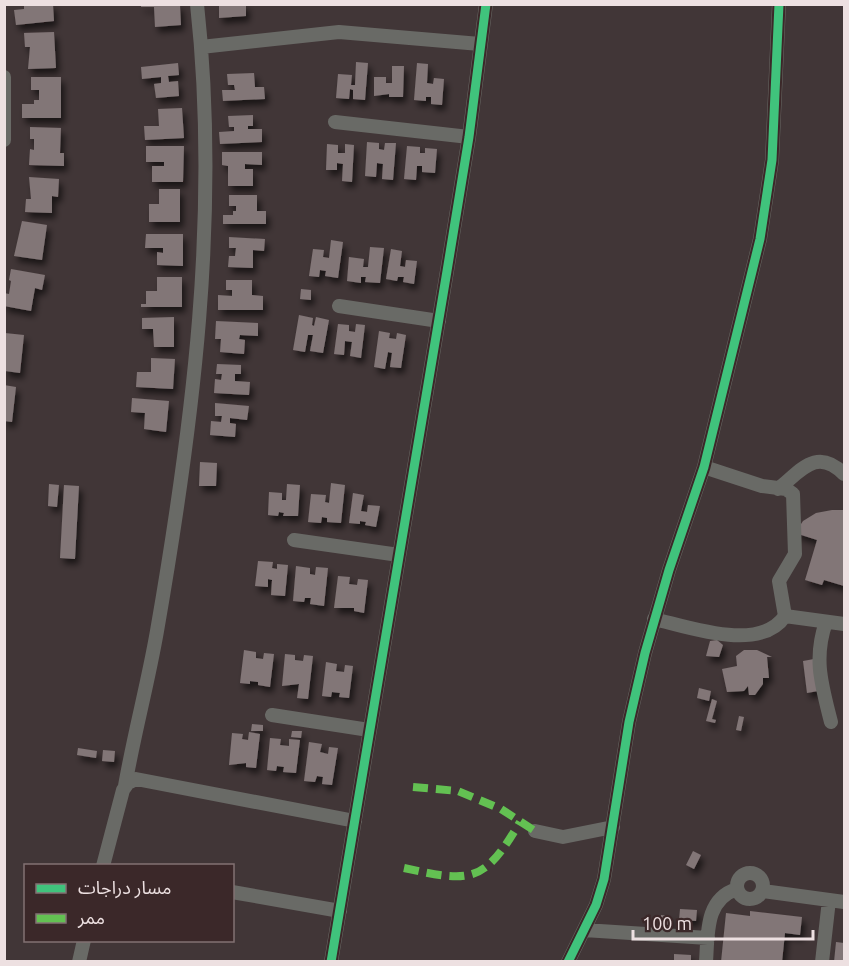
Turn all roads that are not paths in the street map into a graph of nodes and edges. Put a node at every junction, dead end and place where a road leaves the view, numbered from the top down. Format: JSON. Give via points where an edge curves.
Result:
{"nodes":[{"id":1,"x":197,"y":4,"type":"edge"},
{"id":2,"x":486,"y":4,"type":"edge"},
{"id":3,"x":779,"y":4,"type":"edge"},
{"id":4,"x":480,"y":44,"type":"junction"},
{"id":5,"x":201,"y":47,"type":"junction"},
{"id":6,"x":4,"y":77,"type":"edge"},
{"id":7,"x":335,"y":122,"type":"dead end"},
{"id":8,"x":469,"y":137,"type":"junction"},
{"id":9,"x":4,"y":140,"type":"edge"},
{"id":10,"x":339,"y":306,"type":"dead end"},
{"id":11,"x":439,"y":321,"type":"junction"},
{"id":12,"x":704,"y":467,"type":"junction"},
{"id":13,"x":844,"y":474,"type":"edge"},
{"id":14,"x":778,"y":489,"type":"junction"},
{"id":15,"x":294,"y":540,"type":"dead end"},
{"id":16,"x":399,"y":555,"type":"junction"},
{"id":17,"x":785,"y":616,"type":"junction"},
{"id":18,"x":654,"y":619,"type":"junction"},
{"id":19,"x":826,"y":622,"type":"junction"},
{"id":20,"x":844,"y":624,"type":"edge"},
{"id":21,"x":272,"y":715,"type":"dead end"},
{"id":22,"x":831,"y":722,"type":"dead end"},
{"id":23,"x":369,"y":730,"type":"junction"},
{"id":24,"x":125,"y":786,"type":"junction"},
{"id":25,"x":355,"y":821,"type":"junction"},
{"id":26,"x":613,"y":827,"type":"junction"},
{"id":27,"x":535,"y":831,"type":"dead end"},
{"id":28,"x":104,"y":864,"type":"edge"},
{"id":29,"x":737,"y":889,"type":"junction"},
{"id":30,"x":763,"y":891,"type":"junction"},
{"id":31,"x":234,"y":892,"type":"edge"},
{"id":32,"x":830,"y":900,"type":"junction"},
{"id":33,"x":844,"y":902,"type":"edge"},
{"id":34,"x":340,"y":912,"type":"junction"},
{"id":35,"x":584,"y":930,"type":"junction"},
{"id":36,"x":708,"y":938,"type":"junction"},
{"id":37,"x":84,"y":942,"type":"edge"},
{"id":38,"x":79,"y":962,"type":"edge"},
{"id":39,"x":331,"y":962,"type":"edge"},
{"id":40,"x":568,"y":962,"type":"edge"},
{"id":41,"x":706,"y":962,"type":"edge"},
{"id":42,"x":822,"y":962,"type":"edge"}],
"edges":[{"from":1,"to":5,"type":"street"},
{"from":2,"to":4,"type":"street"},
{"from":3,"to":12,"type":"street","via":[[775,123],[765,211]]},
{"from":4,"to":5,"type":"street","via":[[339,32]]},
{"from":4,"to":8,"type":"street"},
{"from":5,"to":24,"type":"street","via":[[206,186],[197,358],[156,634]]},
{"from":6,"to":9,"type":"street"},
{"from":7,"to":8,"type":"street"},
{"from":8,"to":11,"type":"street"},
{"from":10,"to":11,"type":"street"},
{"from":11,"to":16,"type":"street"},
{"from":12,"to":14,"type":"street"},
{"from":12,"to":18,"type":"street"},
{"from":13,"to":14,"type":"street","via":[[828,462],[812,462]]},
{"from":14,"to":17,"type":"street","via":[[790,491],[793,499],[795,554],[779,582]]},
{"from":15,"to":16,"type":"street"},
{"from":16,"to":23,"type":"street"},
{"from":17,"to":18,"type":"street","via":[[763,633],[743,636]]},
{"from":17,"to":19,"type":"street"},
{"from":18,"to":26,"type":"street","via":[[629,722]]},
{"from":19,"to":20,"type":"street"},
{"from":19,"to":22,"type":"street","via":[[818,665]]},
{"from":21,"to":23,"type":"street"},
{"from":23,"to":25,"type":"street"},
{"from":24,"to":25,"type":"street","via":[[136,779],[145,780]]},
{"from":24,"to":28,"type":"street"},
{"from":25,"to":34,"type":"street"},
{"from":26,"to":27,"type":"street","via":[[563,837]]},
{"from":26,"to":35,"type":"street","via":[[604,879]]},
{"from":29,"to":30,"type":"street","via":[[749,900]]},
{"from":29,"to":30,"type":"street","via":[[741,878],[752,873],[762,879]]},
{"from":29,"to":36,"type":"street","via":[[714,906]]},
{"from":30,"to":32,"type":"street"},
{"from":31,"to":34,"type":"street"},
{"from":32,"to":33,"type":"street"},
{"from":32,"to":42,"type":"street"},
{"from":34,"to":39,"type":"street"},
{"from":35,"to":36,"type":"street"},
{"from":35,"to":40,"type":"street"},
{"from":36,"to":41,"type":"street"},
{"from":37,"to":38,"type":"street"}]}
